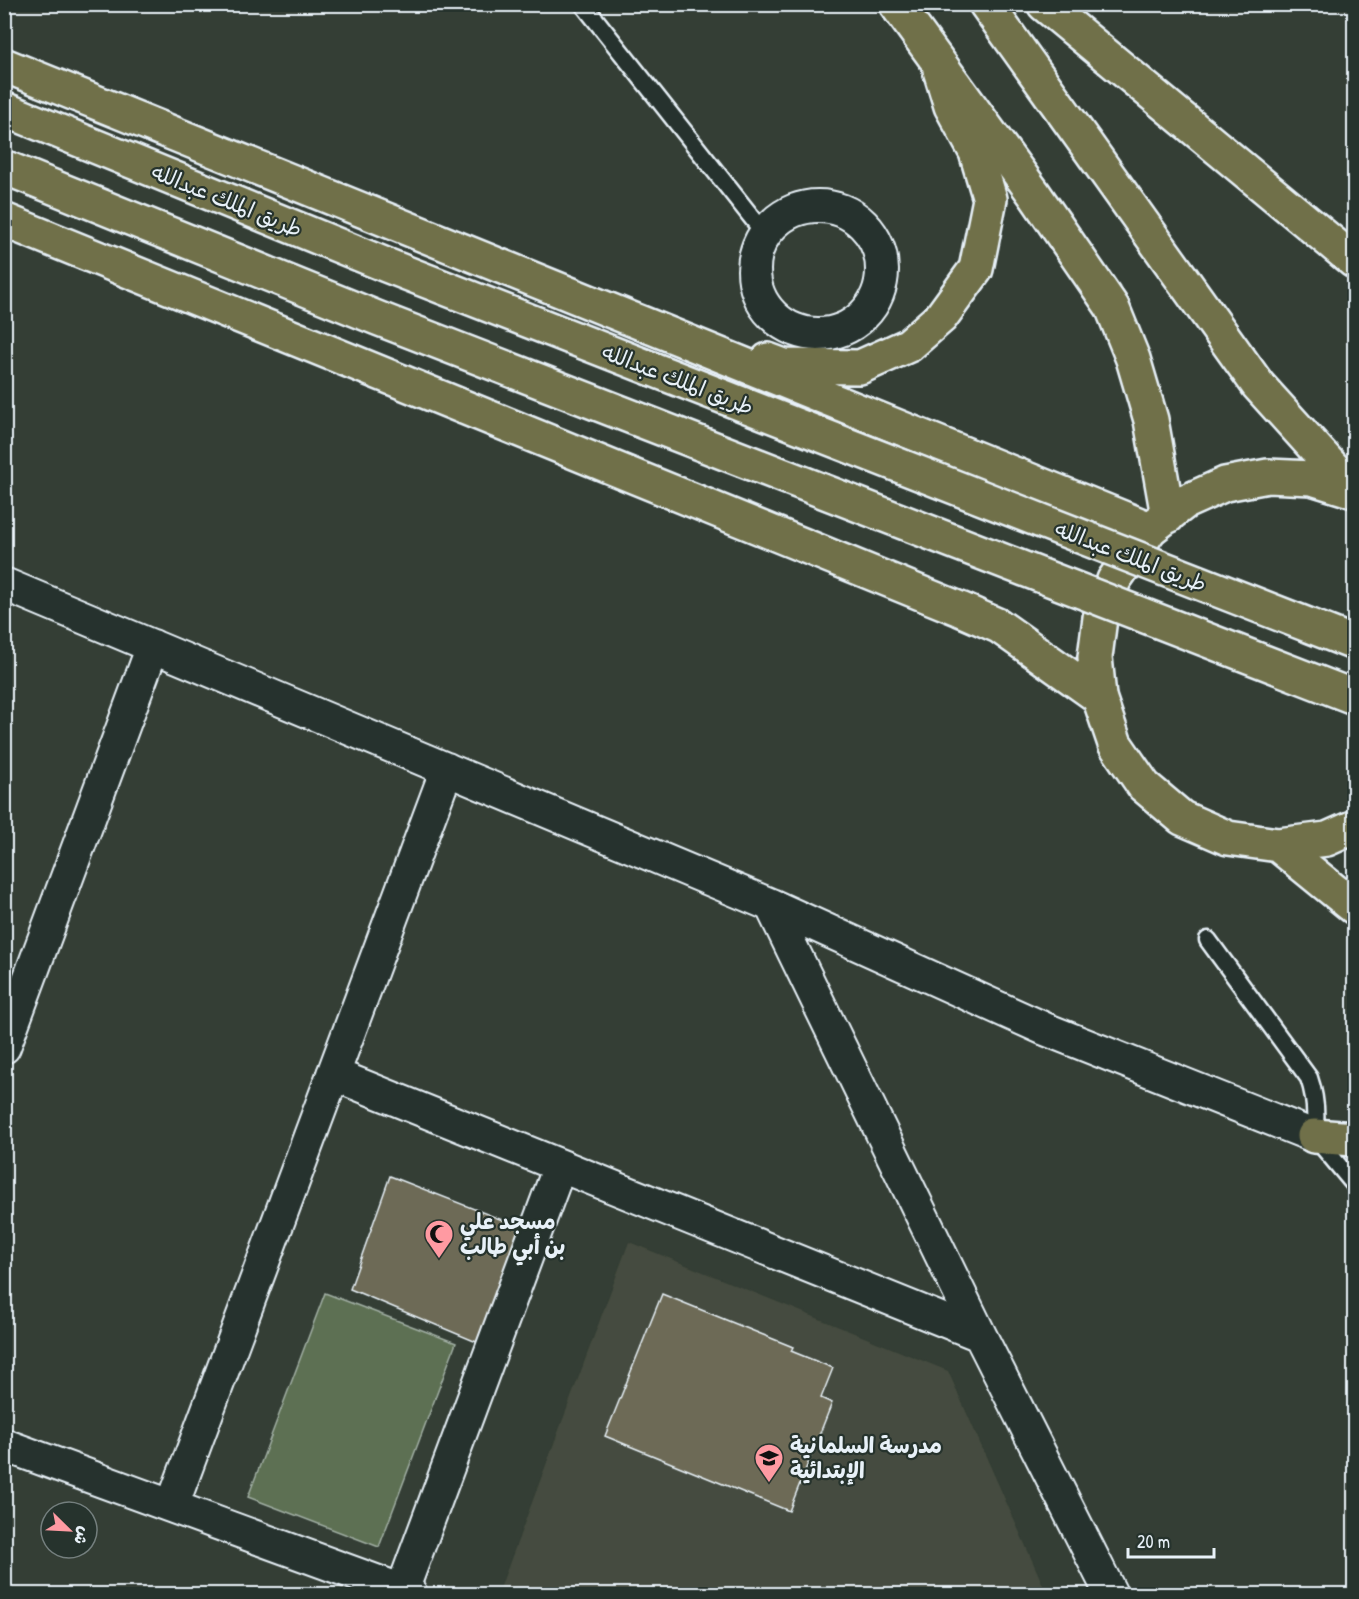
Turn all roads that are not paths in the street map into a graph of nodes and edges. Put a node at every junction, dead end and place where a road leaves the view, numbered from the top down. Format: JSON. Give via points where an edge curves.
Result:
{"nodes":[{"id":1,"x":583,"y":4,"type":"edge"},
{"id":2,"x":896,"y":4,"type":"edge"},
{"id":3,"x":986,"y":4,"type":"edge"},
{"id":4,"x":1044,"y":4,"type":"edge"},
{"id":5,"x":936,"y":60,"type":"junction"},
{"id":6,"x":4,"y":65,"type":"edge"},
{"id":7,"x":4,"y":109,"type":"edge"},
{"id":8,"x":4,"y":167,"type":"edge"},
{"id":9,"x":4,"y":220,"type":"edge"},
{"id":10,"x":765,"y":234,"type":"junction"},
{"id":11,"x":472,"y":253,"type":"junction"},
{"id":12,"x":1354,"y":261,"type":"edge"},
{"id":13,"x":1354,"y":491,"type":"edge"},
{"id":14,"x":1159,"y":522,"type":"junction"},
{"id":15,"x":4,"y":584,"type":"edge"},
{"id":16,"x":1354,"y":643,"type":"edge"},
{"id":17,"x":153,"y":646,"type":"junction"},
{"id":18,"x":1099,"y":697,"type":"junction"},
{"id":19,"x":1354,"y":697,"type":"edge"},
{"id":20,"x":447,"y":769,"type":"junction"},
{"id":21,"x":1354,"y":827,"type":"edge"},
{"id":22,"x":1278,"y":845,"type":"junction"},
{"id":23,"x":771,"y":905,"type":"junction"},
{"id":24,"x":1354,"y":906,"type":"edge"},
{"id":25,"x":1208,"y":940,"type":"dead end"},
{"id":26,"x":4,"y":1047,"type":"edge"},
{"id":27,"x":333,"y":1074,"type":"junction"},
{"id":28,"x":1314,"y":1136,"type":"junction"},
{"id":29,"x":1354,"y":1139,"type":"edge"},
{"id":30,"x":560,"y":1166,"type":"junction"},
{"id":31,"x":1354,"y":1185,"type":"edge"},
{"id":32,"x":980,"y":1335,"type":"junction"},
{"id":33,"x":4,"y":1445,"type":"edge"},
{"id":34,"x":172,"y":1506,"type":"junction"},
{"id":35,"x":407,"y":1593,"type":"edge"},
{"id":36,"x":1111,"y":1594,"type":"edge"}],
"edges":[{"from":1,"to":10,"type":"lane"},
{"from":2,"to":5,"type":"main road"},
{"from":3,"to":13,"type":"main road","via":[[1258,386]]},
{"from":4,"to":12,"type":"main road"},
{"from":5,"to":11,"type":"main road","via":[[951,106],[975,152],[990,199],[976,269],[941,317],[909,345],[860,367],[784,366]]},
{"from":5,"to":14,"type":"main road","via":[[1112,307],[1151,420]]},
{"from":6,"to":11,"type":"main road"},
{"from":7,"to":16,"type":"main road","name":"طريق الملك عبدالله","bridge":true,"via":[[386,265]]},
{"from":8,"to":19,"type":"main road","bridge":true,"via":[[377,318]]},
{"from":9,"to":18,"type":"main road","via":[[960,609],[999,626]]},
{"from":10,"to":10,"type":"street","via":[[754,267],[755,284],[771,314],[785,325],[801,332],[835,332],[851,325],[874,301],[882,270],[880,254],[865,226],[852,216],[830,207],[805,207],[776,221]]},
{"from":11,"to":14,"type":"main road"},
{"from":13,"to":14,"type":"main road","via":[[1312,478],[1268,476],[1226,484],[1185,502]]},
{"from":14,"to":18,"type":"main road","via":[[1114,580],[1100,618],[1095,657]]},
{"from":15,"to":17,"type":"street"},
{"from":17,"to":20,"type":"street"},
{"from":17,"to":26,"type":"street"},
{"from":18,"to":22,"type":"main road","via":[[1115,744],[1144,786],[1182,818],[1228,838]]},
{"from":20,"to":23,"type":"street"},
{"from":20,"to":27,"type":"street"},
{"from":21,"to":22,"type":"main road","via":[[1327,839]]},
{"from":22,"to":24,"type":"main road"},
{"from":23,"to":28,"type":"street","via":[[1045,1029]]},
{"from":23,"to":32,"type":"street"},
{"from":25,"to":28,"type":"lane","via":[[1309,1078],[1315,1094]]},
{"from":27,"to":30,"type":"street"},
{"from":27,"to":34,"type":"street"},
{"from":28,"to":29,"type":"main road"},
{"from":28,"to":31,"type":"lane"},
{"from":30,"to":32,"type":"street"},
{"from":30,"to":35,"type":"street"},
{"from":32,"to":36,"type":"street"},
{"from":33,"to":34,"type":"street"},
{"from":34,"to":35,"type":"street"}]}
